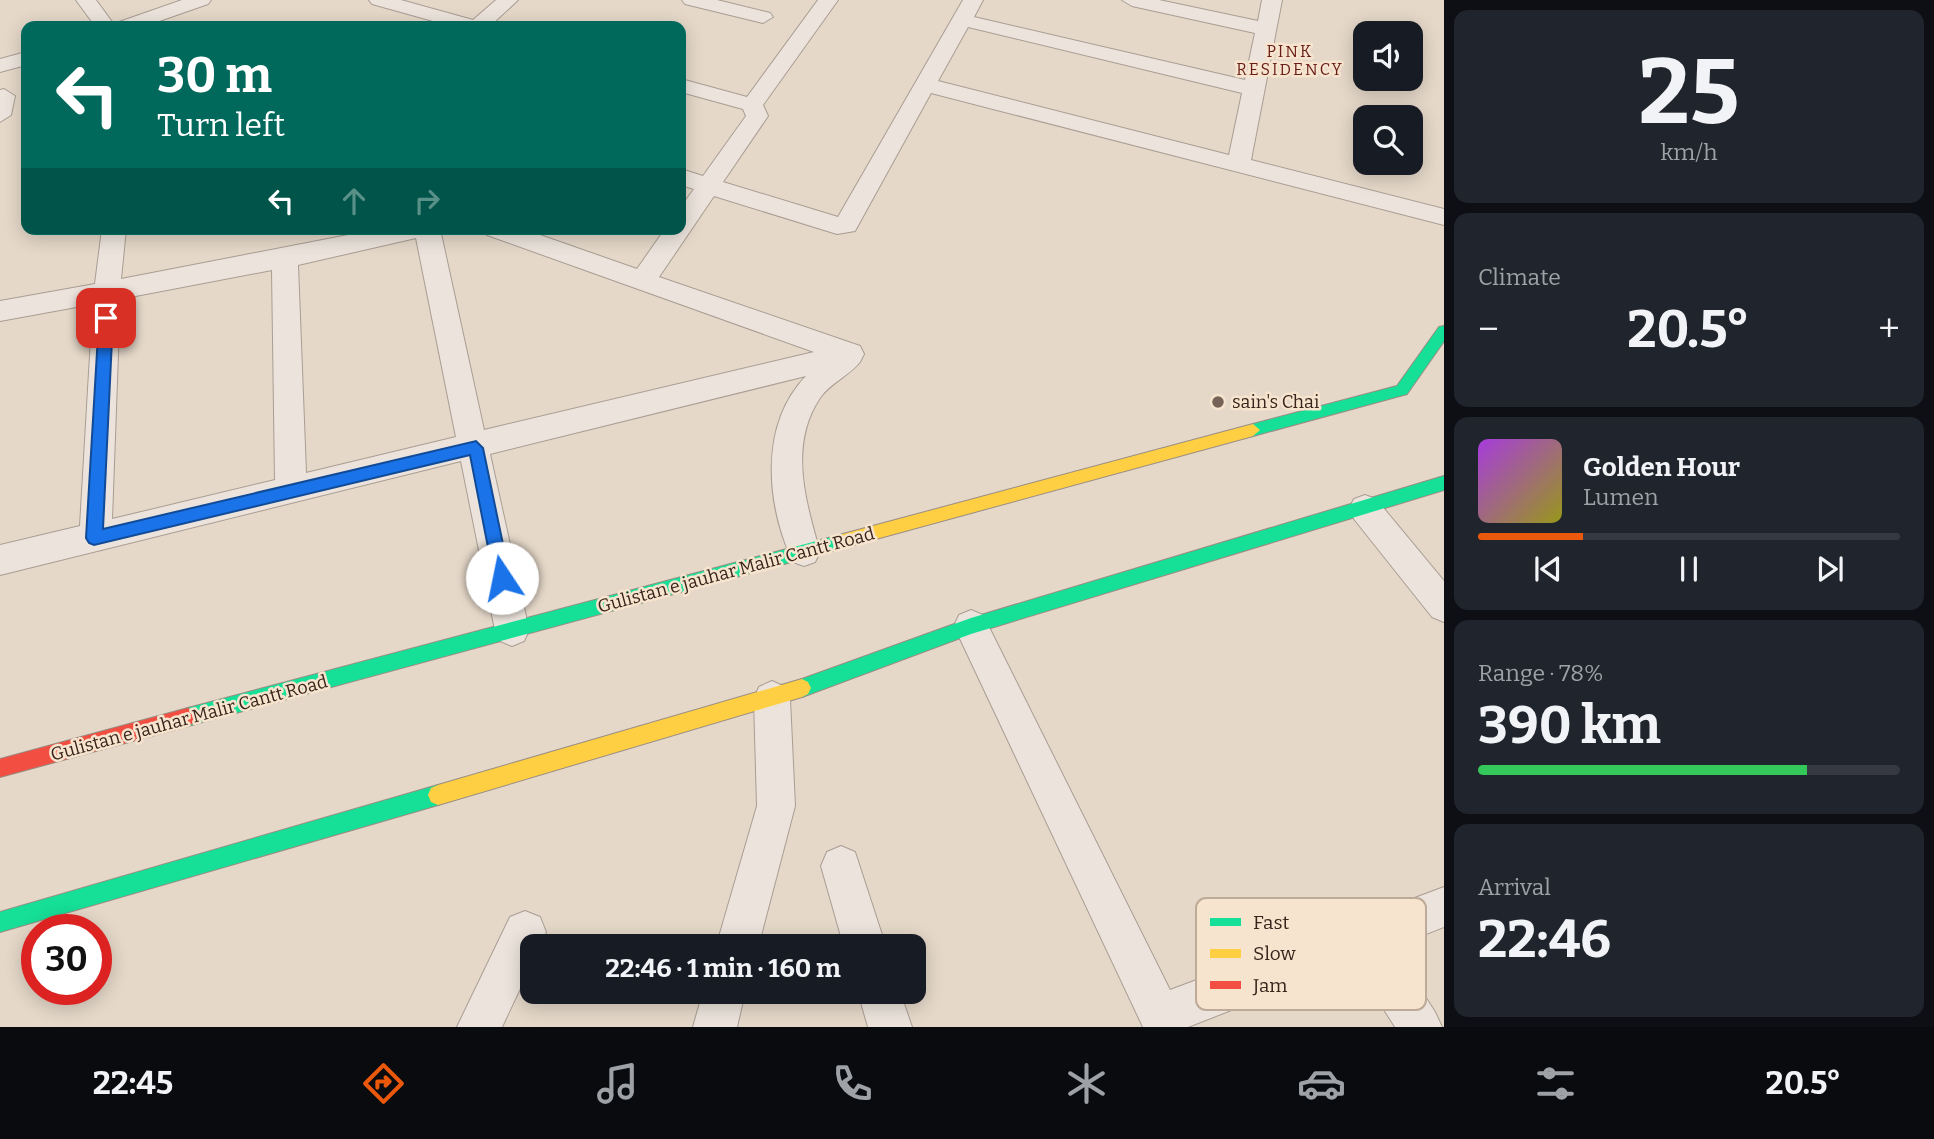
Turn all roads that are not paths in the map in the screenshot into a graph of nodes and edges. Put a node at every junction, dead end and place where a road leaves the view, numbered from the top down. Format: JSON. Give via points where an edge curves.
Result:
{"nodes":[{"id":1,"x":86,"y":0,"type":"edge"},
{"id":2,"x":201,"y":0,"type":"edge"},
{"id":3,"x":379,"y":0,"type":"edge"},
{"id":4,"x":508,"y":0,"type":"edge"},
{"id":5,"x":692,"y":0,"type":"edge"},
{"id":6,"x":828,"y":0,"type":"edge"},
{"id":7,"x":973,"y":0,"type":"edge"},
{"id":8,"x":1132,"y":0,"type":"edge"},
{"id":9,"x":1272,"y":0,"type":"edge"},
{"id":10,"x":763,"y":18,"type":"dead end"},
{"id":11,"x":962,"y":20,"type":"junction"},
{"id":12,"x":101,"y":21,"type":"edge"},
{"id":13,"x":140,"y":21,"type":"edge"},
{"id":14,"x":455,"y":21,"type":"edge"},
{"id":15,"x":484,"y":21,"type":"edge"},
{"id":16,"x":1266,"y":29,"type":"junction"},
{"id":17,"x":21,"y":60,"type":"edge"},
{"id":18,"x":0,"y":66,"type":"edge"},
{"id":19,"x":926,"y":85,"type":"junction"},
{"id":20,"x":686,"y":86,"type":"edge"},
{"id":21,"x":1254,"y":89,"type":"junction"},
{"id":22,"x":752,"y":105,"type":"junction"},
{"id":23,"x":1238,"y":165,"type":"junction"},
{"id":24,"x":686,"y":178,"type":"edge"},
{"id":25,"x":708,"y":185,"type":"junction"},
{"id":26,"x":1444,"y":217,"type":"edge"},
{"id":27,"x":686,"y":218,"type":"edge"},
{"id":28,"x":113,"y":235,"type":"edge"},
{"id":29,"x":392,"y":235,"type":"edge"},
{"id":30,"x":428,"y":235,"type":"edge"},
{"id":31,"x":513,"y":235,"type":"edge"},
{"id":32,"x":674,"y":235,"type":"edge"},
{"id":33,"x":285,"y":259,"type":"junction"},
{"id":34,"x":642,"y":281,"type":"junction"},
{"id":35,"x":107,"y":291,"type":"junction"},
{"id":36,"x":0,"y":311,"type":"edge"},
{"id":37,"x":1444,"y":331,"type":"edge"},
{"id":38,"x":850,"y":354,"type":"junction"},
{"id":39,"x":476,"y":448,"type":"junction"},
{"id":40,"x":1444,"y":483,"type":"edge"},
{"id":41,"x":291,"y":492,"type":"junction"},
{"id":42,"x":1365,"y":509,"type":"junction"},
{"id":43,"x":94,"y":538,"type":"junction"},
{"id":44,"x":804,"y":551,"type":"junction"},
{"id":45,"x":0,"y":561,"type":"edge"},
{"id":46,"x":1444,"y":606,"type":"edge"},
{"id":47,"x":971,"y":626,"type":"junction"},
{"id":48,"x":512,"y":630,"type":"junction"},
{"id":49,"x":772,"y":699,"type":"junction"},
{"id":50,"x":0,"y":768,"type":"edge"},
{"id":51,"x":841,"y":866,"type":"dead end"},
{"id":52,"x":1444,"y":907,"type":"edge"},
{"id":53,"x":1426,"y":914,"type":"edge"},
{"id":54,"x":0,"y":922,"type":"edge"},
{"id":55,"x":525,"y":932,"type":"dead end"},
{"id":56,"x":741,"y":934,"type":"edge"},
{"id":57,"x":861,"y":934,"type":"edge"},
{"id":58,"x":721,"y":1004,"type":"edge"},
{"id":59,"x":883,"y":1004,"type":"edge"},
{"id":60,"x":1196,"y":1007,"type":"edge"},
{"id":61,"x":1409,"y":1010,"type":"edge"},
{"id":62,"x":1163,"y":1021,"type":"edge"},
{"id":63,"x":479,"y":1027,"type":"edge"},
{"id":64,"x":715,"y":1027,"type":"edge"},
{"id":65,"x":890,"y":1027,"type":"edge"},
{"id":66,"x":1420,"y":1027,"type":"edge"}],
"edges":[{"from":1,"to":12,"type":"street"},
{"from":2,"to":13,"type":"street"},
{"from":3,"to":14,"type":"street"},
{"from":4,"to":15,"type":"street"},
{"from":5,"to":10,"type":"street"},
{"from":6,"to":22,"type":"street"},
{"from":7,"to":11,"type":"street"},
{"from":8,"to":16,"type":"street"},
{"from":9,"to":16,"type":"street"},
{"from":11,"to":19,"type":"street"},
{"from":11,"to":21,"type":"street"},
{"from":16,"to":21,"type":"street"},
{"from":17,"to":18,"type":"street"},
{"from":19,"to":23,"type":"street"},
{"from":19,"to":25,"type":"street","via":[[846,225]]},
{"from":20,"to":22,"type":"street"},
{"from":21,"to":23,"type":"street"},
{"from":22,"to":25,"type":"street","via":[[757,116]]},
{"from":23,"to":26,"type":"street"},
{"from":24,"to":25,"type":"street"},
{"from":25,"to":27,"type":"street"},
{"from":28,"to":35,"type":"street"},
{"from":29,"to":33,"type":"street"},
{"from":30,"to":39,"type":"street"},
{"from":31,"to":34,"type":"street"},
{"from":32,"to":34,"type":"street"},
{"from":33,"to":35,"type":"street"},
{"from":33,"to":41,"type":"street"},
{"from":34,"to":38,"type":"street"},
{"from":35,"to":36,"type":"street"},
{"from":35,"to":43,"type":"street"},
{"from":37,"to":44,"type":"main road","name":"Gulistan e jauhar Malir Cantt Road","via":[[1402,390]]},
{"from":38,"to":39,"type":"street"},
{"from":38,"to":44,"type":"street","via":[[810,389],[788,436],[785,481]]},
{"from":39,"to":41,"type":"street"},
{"from":39,"to":48,"type":"street"},
{"from":40,"to":42,"type":"main road"},
{"from":41,"to":43,"type":"street"},
{"from":42,"to":46,"type":"street"},
{"from":42,"to":47,"type":"main road"},
{"from":43,"to":45,"type":"street"},
{"from":44,"to":48,"type":"main road","name":"Gulistan e jauhar Malir Cantt Road"},
{"from":47,"to":49,"type":"main road"},
{"from":47,"to":62,"type":"street"},
{"from":48,"to":50,"type":"main road","name":"Gulistan e jauhar Malir Cantt Road"},
{"from":49,"to":54,"type":"main road"},
{"from":49,"to":56,"type":"street","via":[[776,806]]},
{"from":51,"to":57,"type":"street"},
{"from":52,"to":53,"type":"street"},
{"from":55,"to":63,"type":"street"},
{"from":58,"to":64,"type":"street"},
{"from":59,"to":65,"type":"street"},
{"from":60,"to":62,"type":"street"},
{"from":61,"to":66,"type":"street"}]}
